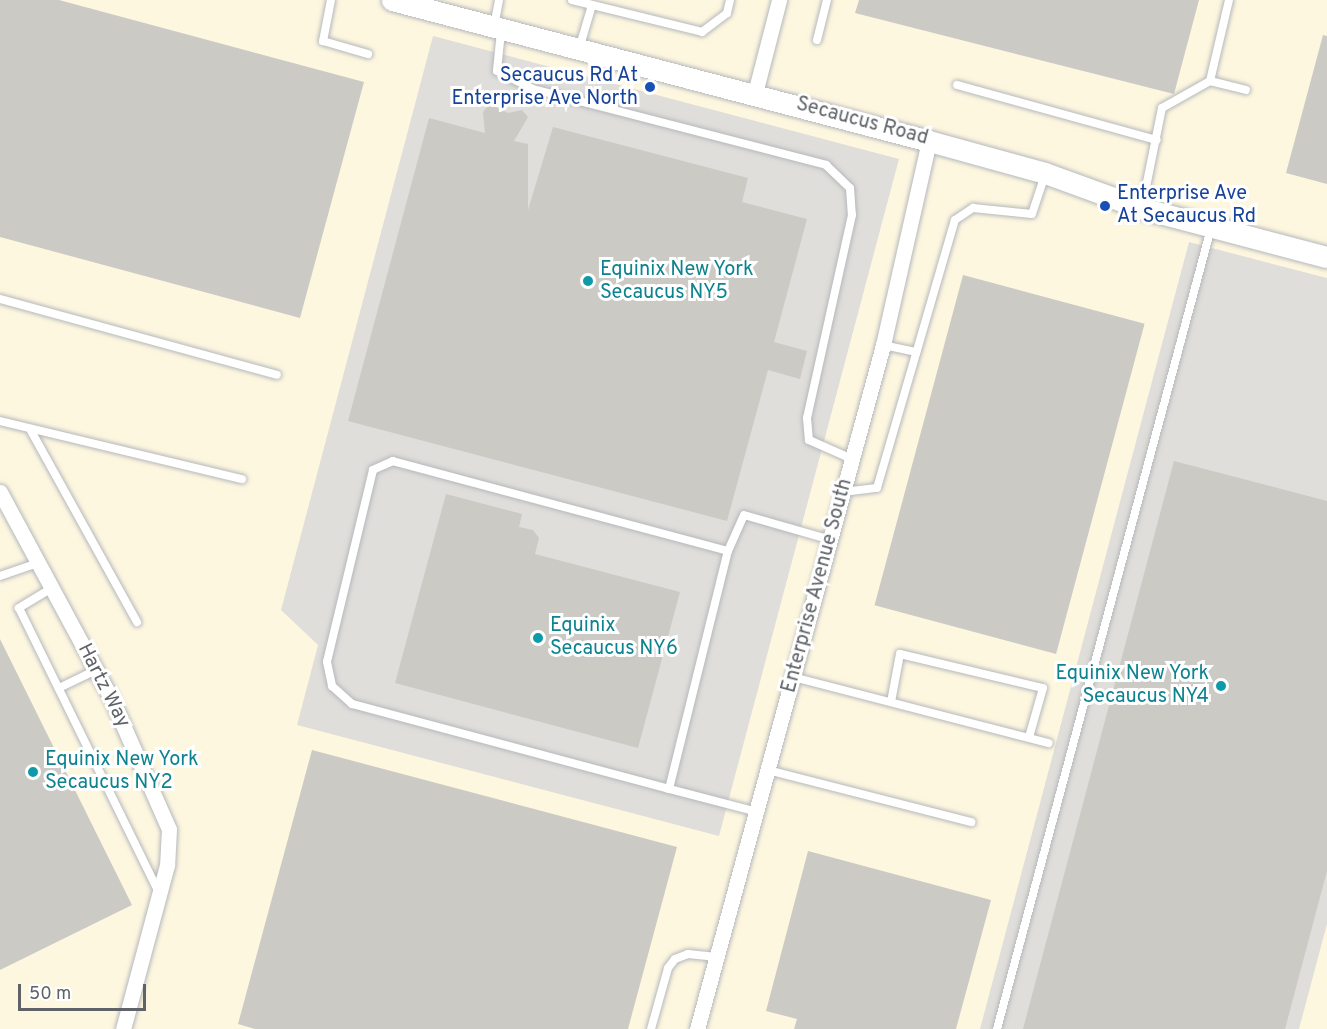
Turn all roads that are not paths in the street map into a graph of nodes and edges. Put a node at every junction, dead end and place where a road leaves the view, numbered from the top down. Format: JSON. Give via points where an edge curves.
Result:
{"nodes":[{"id":1,"x":331,"y":0,"type":"edge"},
{"id":2,"x":392,"y":0,"type":"edge"},
{"id":3,"x":499,"y":0,"type":"edge"},
{"id":4,"x":572,"y":0,"type":"edge"},
{"id":5,"x":730,"y":0,"type":"edge"},
{"id":6,"x":779,"y":0,"type":"edge"},
{"id":7,"x":827,"y":0,"type":"edge"},
{"id":8,"x":1229,"y":0,"type":"edge"},
{"id":9,"x":592,"y":5,"type":"junction"},
{"id":10,"x":497,"y":31,"type":"junction"},
{"id":11,"x":817,"y":40,"type":"dead end"},
{"id":12,"x":579,"y":50,"type":"junction"},
{"id":13,"x":368,"y":54,"type":"dead end"},
{"id":14,"x":1210,"y":81,"type":"junction"},
{"id":15,"x":957,"y":85,"type":"dead end"},
{"id":16,"x":1246,"y":90,"type":"dead end"},
{"id":17,"x":755,"y":93,"type":"junction"},
{"id":18,"x":1157,"y":140,"type":"junction"},
{"id":19,"x":929,"y":141,"type":"junction"},
{"id":20,"x":1045,"y":174,"type":"junction"},
{"id":21,"x":1141,"y":208,"type":"junction"},
{"id":22,"x":1211,"y":226,"type":"junction"},
{"id":23,"x":1327,"y":257,"type":"edge"},
{"id":24,"x":0,"y":299,"type":"edge"},
{"id":25,"x":883,"y":345,"type":"junction"},
{"id":26,"x":916,"y":352,"type":"junction"},
{"id":27,"x":277,"y":375,"type":"dead end"},
{"id":28,"x":0,"y":422,"type":"edge"},
{"id":29,"x":30,"y":429,"type":"junction"},
{"id":30,"x":852,"y":459,"type":"junction"},
{"id":31,"x":242,"y":479,"type":"dead end"},
{"id":32,"x":0,"y":492,"type":"edge"},
{"id":33,"x":843,"y":492,"type":"junction"},
{"id":34,"x":831,"y":540,"type":"junction"},
{"id":35,"x":728,"y":551,"type":"junction"},
{"id":36,"x":38,"y":563,"type":"junction"},
{"id":37,"x":0,"y":576,"type":"edge"},
{"id":38,"x":52,"y":588,"type":"junction"},
{"id":39,"x":137,"y":622,"type":"dead end"},
{"id":40,"x":96,"y":670,"type":"junction"},
{"id":41,"x":793,"y":677,"type":"junction"},
{"id":42,"x":58,"y":688,"type":"junction"},
{"id":43,"x":891,"y":702,"type":"junction"},
{"id":44,"x":1029,"y":737,"type":"junction"},
{"id":45,"x":1049,"y":743,"type":"dead end"},
{"id":46,"x":768,"y":770,"type":"junction"},
{"id":47,"x":669,"y":789,"type":"junction"},
{"id":48,"x":756,"y":812,"type":"junction"},
{"id":49,"x":971,"y":822,"type":"dead end"},
{"id":50,"x":159,"y":893,"type":"junction"},
{"id":51,"x":717,"y":957,"type":"junction"},
{"id":52,"x":123,"y":1029,"type":"edge"},
{"id":53,"x":651,"y":1029,"type":"edge"},
{"id":54,"x":698,"y":1029,"type":"edge"},
{"id":55,"x":997,"y":1029,"type":"edge"}],
"edges":[{"from":1,"to":13,"type":"lane","via":[[322,41]]},
{"from":2,"to":10,"type":"main road","name":"Secaucus Road"},
{"from":3,"to":10,"type":"lane"},
{"from":4,"to":9,"type":"lane"},
{"from":5,"to":9,"type":"lane","via":[[727,13],[702,32]]},
{"from":6,"to":17,"type":"street"},
{"from":7,"to":11,"type":"lane"},
{"from":8,"to":14,"type":"lane"},
{"from":9,"to":12,"type":"lane"},
{"from":10,"to":12,"type":"main road","name":"Secaucus Road"},
{"from":10,"to":30,"type":"lane","via":[[497,71],[533,89],[826,165],[850,188],[852,215],[807,418],[809,440]]},
{"from":12,"to":17,"type":"main road","name":"Secaucus Road"},
{"from":14,"to":16,"type":"lane"},
{"from":14,"to":18,"type":"lane","via":[[1162,108]]},
{"from":15,"to":18,"type":"lane"},
{"from":17,"to":19,"type":"main road","name":"Secaucus Road"},
{"from":18,"to":21,"type":"lane"},
{"from":19,"to":20,"type":"main road","name":"Secaucus Road"},
{"from":19,"to":25,"type":"street","name":"Enterprise Avenue South"},
{"from":20,"to":21,"type":"main road","name":"Secaucus Road"},
{"from":20,"to":26,"type":"lane","via":[[1032,214],[973,208],[961,214],[942,262]]},
{"from":21,"to":22,"type":"main road","name":"Secaucus Road"},
{"from":22,"to":23,"type":"main road","name":"Secaucus Road"},
{"from":22,"to":55,"type":"lane"},
{"from":24,"to":27,"type":"lane"},
{"from":25,"to":26,"type":"lane"},
{"from":25,"to":30,"type":"street","name":"Enterprise Avenue South"},
{"from":26,"to":33,"type":"lane","via":[[877,488]]},
{"from":28,"to":29,"type":"lane"},
{"from":29,"to":31,"type":"lane"},
{"from":29,"to":39,"type":"lane"},
{"from":30,"to":33,"type":"street","name":"Enterprise Avenue South"},
{"from":32,"to":36,"type":"street","name":"Hartz Way"},
{"from":33,"to":34,"type":"street","name":"Enterprise Avenue South"},
{"from":34,"to":35,"type":"lane","via":[[744,515]]},
{"from":34,"to":41,"type":"street","name":"Enterprise Avenue South"},
{"from":35,"to":47,"type":"lane"},
{"from":35,"to":47,"type":"lane","via":[[393,461],[373,470],[327,662],[332,686],[352,704]]},
{"from":36,"to":37,"type":"lane"},
{"from":36,"to":38,"type":"street","name":"Hartz Way"},
{"from":38,"to":40,"type":"street","name":"Hartz Way"},
{"from":38,"to":42,"type":"lane","via":[[19,608]]},
{"from":40,"to":42,"type":"lane"},
{"from":40,"to":50,"type":"street","name":"Hartz Way","via":[[167,822],[169,856]]},
{"from":41,"to":43,"type":"lane"},
{"from":41,"to":46,"type":"street","name":"Enterprise Avenue South"},
{"from":42,"to":50,"type":"lane"},
{"from":43,"to":44,"type":"lane"},
{"from":43,"to":44,"type":"lane","via":[[900,654],[1043,688]]},
{"from":44,"to":45,"type":"lane"},
{"from":46,"to":48,"type":"street","name":"Enterprise Avenue South"},
{"from":46,"to":49,"type":"lane"},
{"from":47,"to":48,"type":"lane"},
{"from":48,"to":51,"type":"street","name":"Enterprise Avenue South"},
{"from":50,"to":52,"type":"street","name":"Hartz Way"},
{"from":51,"to":53,"type":"lane","via":[[688,954],[675,959],[668,968]]},
{"from":51,"to":54,"type":"street","name":"Enterprise Avenue South"}]}
